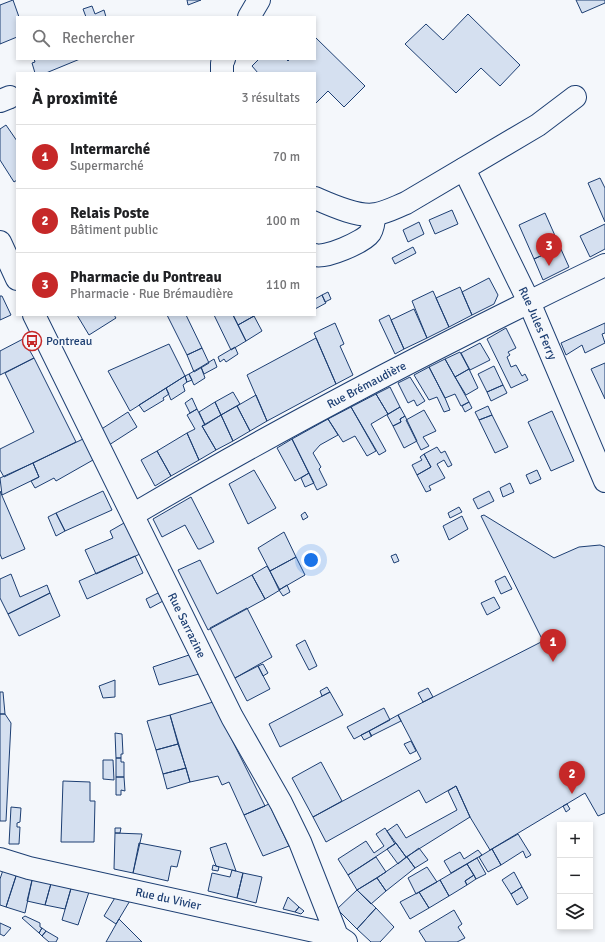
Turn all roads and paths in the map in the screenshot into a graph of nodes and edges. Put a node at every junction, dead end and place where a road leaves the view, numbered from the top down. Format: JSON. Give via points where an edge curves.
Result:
{"nodes":[{"id":1,"x":259,"y":0,"type":"edge"},
{"id":2,"x":250,"y":16,"type":"edge"},
{"id":3,"x":224,"y":60,"type":"edge"},
{"id":4,"x":222,"y":72,"type":"edge"},
{"id":5,"x":575,"y":98,"type":"dead end"},
{"id":6,"x":464,"y":169,"type":"junction"},
{"id":7,"x":316,"y":198,"type":"edge"},
{"id":8,"x":374,"y":215,"type":"junction"},
{"id":9,"x":0,"y":242,"type":"edge"},
{"id":10,"x":316,"y":255,"type":"edge"},
{"id":11,"x":605,"y":265,"type":"edge"},
{"id":12,"x":16,"y":277,"type":"edge"},
{"id":13,"x":529,"y":302,"type":"junction"},
{"id":14,"x":34,"y":316,"type":"edge"},
{"id":15,"x":605,"y":481,"type":"edge"},
{"id":16,"x":134,"y":514,"type":"junction"},
{"id":17,"x":0,"y":859,"type":"edge"},
{"id":18,"x":304,"y":936,"type":"edge"},
{"id":19,"x":341,"y":939,"type":"edge"}],
"edges":[{"from":1,"to":2,"type":"street"},
{"from":3,"to":4,"type":"street"},
{"from":5,"to":6,"type":"street","via":[[547,119]]},
{"from":6,"to":8,"type":"street","via":[[406,203]]},
{"from":6,"to":13,"type":"street","name":"Rue Jules Ferry"},
{"from":7,"to":8,"type":"street","via":[[337,207]]},
{"from":8,"to":10,"type":"street","via":[[373,227],[363,239],[326,256]]},
{"from":9,"to":12,"type":"street"},
{"from":11,"to":13,"type":"street","name":"Rue Brémaudière"},
{"from":13,"to":15,"type":"street","name":"Rue Jules Ferry"},
{"from":13,"to":16,"type":"street","name":"Rue Brémaudière","via":[[419,356],[291,424]]},
{"from":14,"to":16,"type":"street","name":"Rue Sarrazine"},
{"from":16,"to":19,"type":"street","name":"Rue Sarrazine","via":[[232,717],[300,842]]},
{"from":17,"to":18,"type":"street","name":"Rue du Vivier"},
{"from":18,"to":19,"type":"street","name":"Rue du Vivier"}]}
